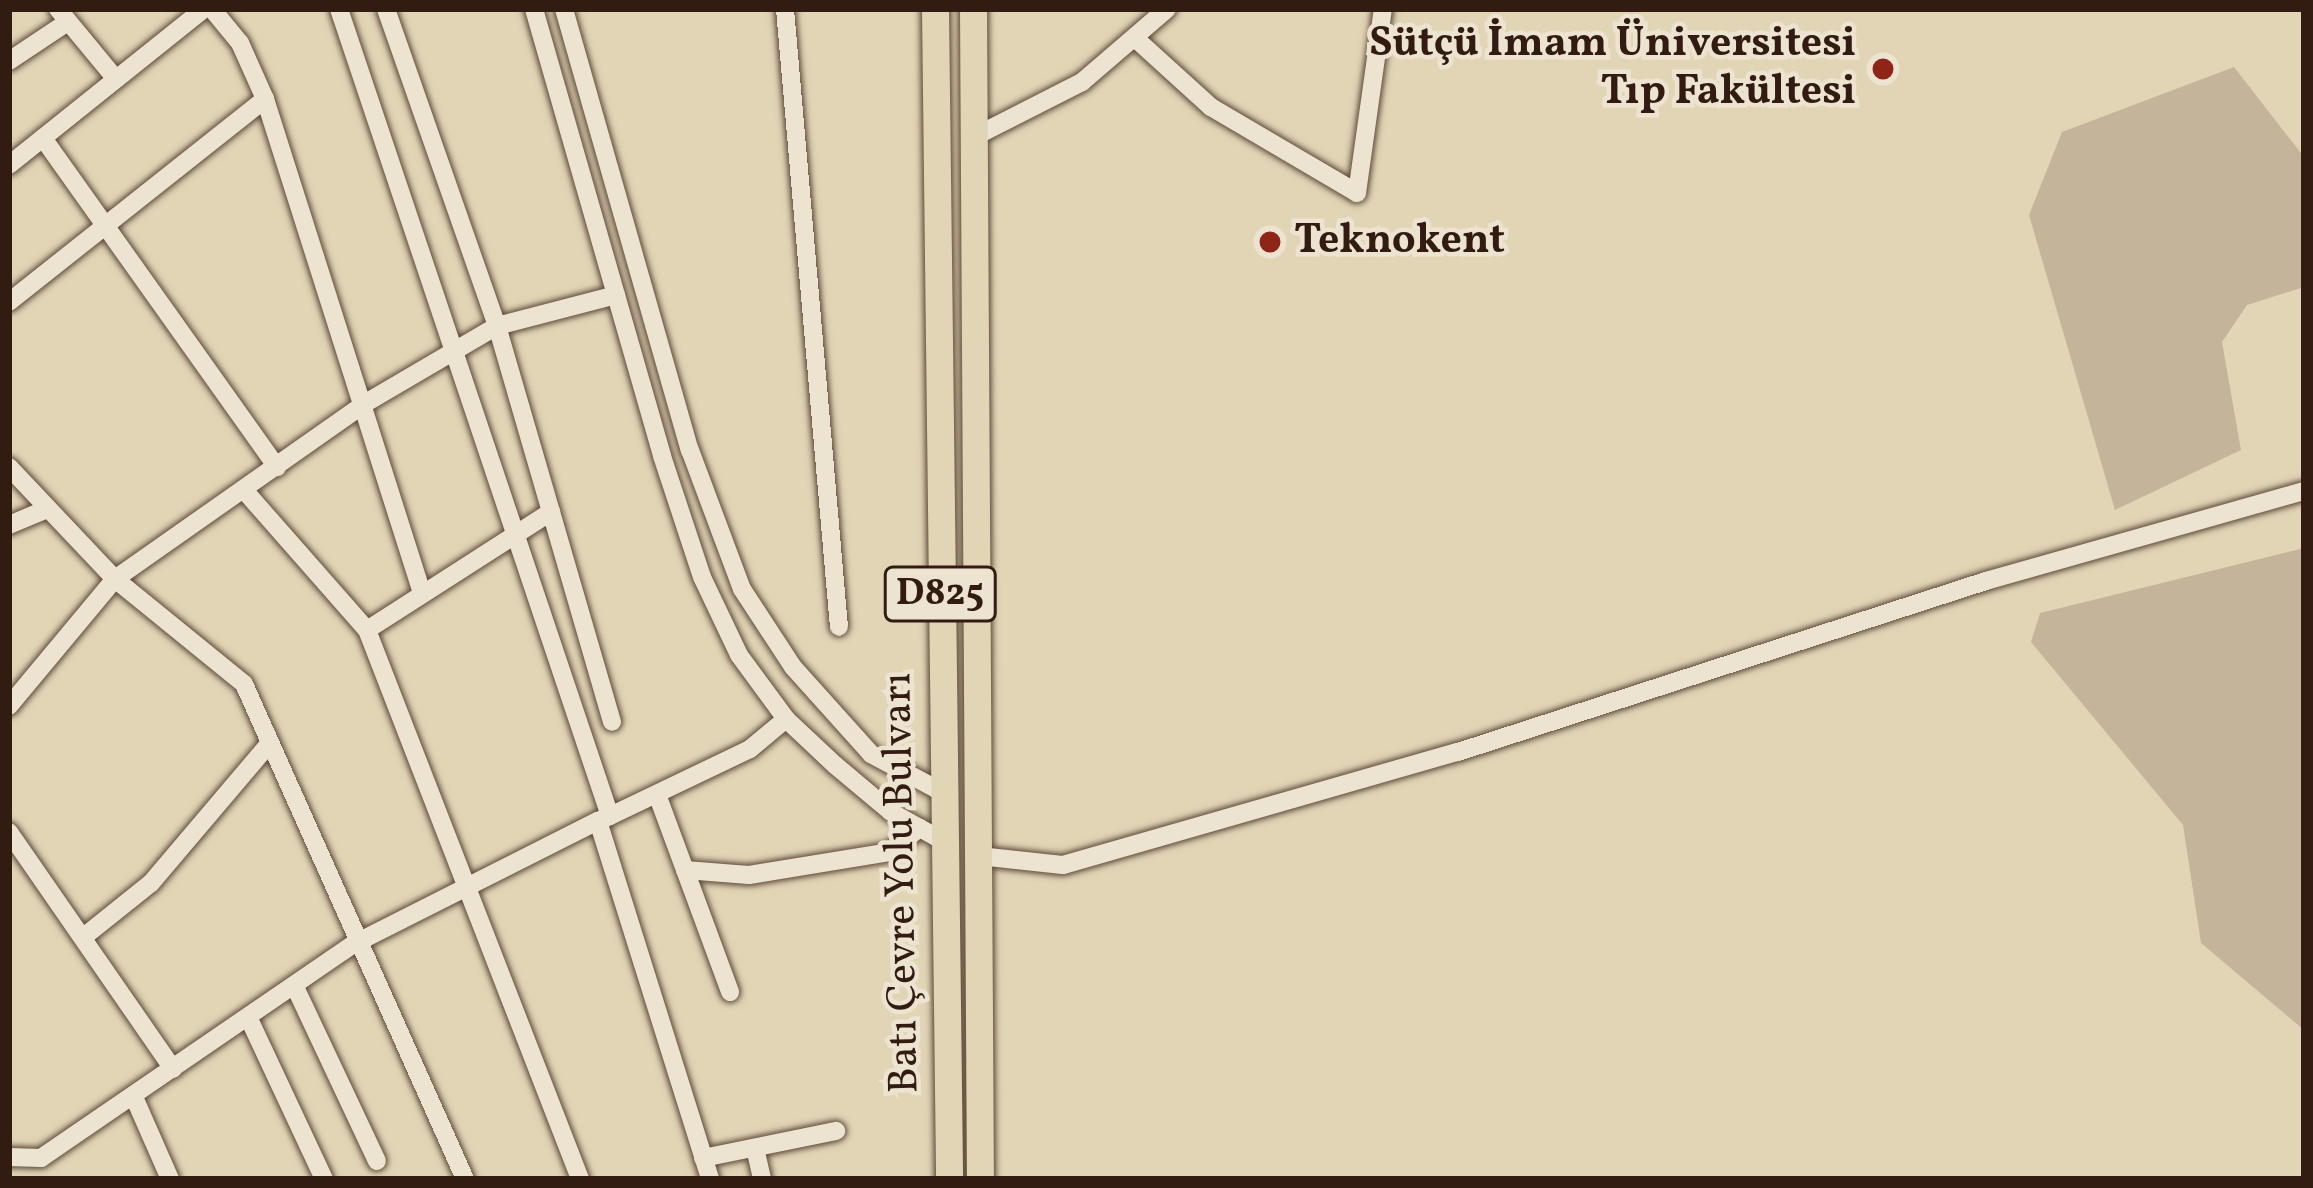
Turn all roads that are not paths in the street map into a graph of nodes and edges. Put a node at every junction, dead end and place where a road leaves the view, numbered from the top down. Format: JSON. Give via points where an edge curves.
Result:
{"nodes":[{"id":1,"x":208,"y":9,"type":"edge"},
{"id":2,"x":339,"y":9,"type":"edge"},
{"id":3,"x":386,"y":9,"type":"edge"},
{"id":4,"x":534,"y":9,"type":"edge"},
{"id":5,"x":564,"y":9,"type":"edge"},
{"id":6,"x":785,"y":9,"type":"edge"},
{"id":7,"x":934,"y":9,"type":"edge"},
{"id":8,"x":973,"y":9,"type":"edge"},
{"id":9,"x":1167,"y":9,"type":"edge"},
{"id":10,"x":1383,"y":9,"type":"edge"},
{"id":11,"x":62,"y":16,"type":"edge"},
{"id":12,"x":1137,"y":40,"type":"junction"},
{"id":13,"x":9,"y":61,"type":"edge"},
{"id":14,"x":116,"y":79,"type":"junction"},
{"id":15,"x":265,"y":99,"type":"junction"},
{"id":16,"x":976,"y":136,"type":"junction"},
{"id":17,"x":43,"y":138,"type":"junction"},
{"id":18,"x":9,"y":165,"type":"edge"},
{"id":19,"x":101,"y":229,"type":"junction"},
{"id":20,"x":616,"y":295,"type":"junction"},
{"id":21,"x":9,"y":302,"type":"edge"},
{"id":22,"x":497,"y":326,"type":"junction"},
{"id":23,"x":450,"y":351,"type":"junction"},
{"id":24,"x":364,"y":404,"type":"junction"},
{"id":25,"x":9,"y":467,"type":"edge"},
{"id":26,"x":278,"y":467,"type":"junction"},
{"id":27,"x":244,"y":490,"type":"junction"},
{"id":28,"x":2304,"y":491,"type":"edge"},
{"id":29,"x":47,"y":509,"type":"junction"},
{"id":30,"x":551,"y":512,"type":"junction"},
{"id":31,"x":9,"y":525,"type":"edge"},
{"id":32,"x":512,"y":536,"type":"junction"},
{"id":33,"x":115,"y":579,"type":"junction"},
{"id":34,"x":421,"y":590,"type":"junction"},
{"id":35,"x":766,"y":626,"type":"junction"},
{"id":36,"x":839,"y":627,"type":"dead end"},
{"id":37,"x":367,"y":630,"type":"junction"},
{"id":38,"x":739,"y":655,"type":"junction"},
{"id":39,"x":9,"y":706,"type":"edge"},
{"id":40,"x":786,"y":719,"type":"junction"},
{"id":41,"x":612,"y":722,"type":"dead end"},
{"id":42,"x":268,"y":745,"type":"junction"},
{"id":43,"x":942,"y":792,"type":"junction"},
{"id":44,"x":658,"y":797,"type":"junction"},
{"id":45,"x":604,"y":819,"type":"junction"},
{"id":46,"x":932,"y":834,"type":"junction"},
{"id":47,"x":10,"y":835,"type":"edge"},
{"id":48,"x":979,"y":856,"type":"junction"},
{"id":49,"x":685,"y":870,"type":"junction"},
{"id":50,"x":467,"y":885,"type":"junction"},
{"id":51,"x":86,"y":935,"type":"junction"},
{"id":52,"x":354,"y":944,"type":"junction"},
{"id":53,"x":296,"y":989,"type":"junction"},
{"id":54,"x":730,"y":992,"type":"dead end"},
{"id":55,"x":250,"y":1021,"type":"junction"},
{"id":56,"x":173,"y":1069,"type":"junction"},
{"id":57,"x":134,"y":1097,"type":"junction"},
{"id":58,"x":836,"y":1131,"type":"dead end"},
{"id":59,"x":755,"y":1148,"type":"junction"},
{"id":60,"x":9,"y":1157,"type":"edge"},
{"id":61,"x":41,"y":1158,"type":"junction"},
{"id":62,"x":704,"y":1158,"type":"junction"},
{"id":63,"x":377,"y":1161,"type":"dead end"},
{"id":64,"x":52,"y":1179,"type":"edge"},
{"id":65,"x":170,"y":1179,"type":"edge"},
{"id":66,"x":325,"y":1179,"type":"edge"},
{"id":67,"x":465,"y":1179,"type":"edge"},
{"id":68,"x":580,"y":1179,"type":"edge"},
{"id":69,"x":710,"y":1179,"type":"edge"},
{"id":70,"x":762,"y":1179,"type":"edge"},
{"id":71,"x":949,"y":1179,"type":"edge"},
{"id":72,"x":980,"y":1179,"type":"edge"}],
"edges":[{"from":1,"to":14,"type":"street"},
{"from":1,"to":15,"type":"street","via":[[240,43]]},
{"from":2,"to":23,"type":"street"},
{"from":3,"to":22,"type":"street"},
{"from":4,"to":20,"type":"street"},
{"from":5,"to":35,"type":"street","via":[[715,528]]},
{"from":6,"to":36,"type":"street"},
{"from":7,"to":43,"type":"highway","name":"Batı Çevre Yolu Bulvarı","number":"D825"},
{"from":8,"to":16,"type":"highway","name":"Batı Çevre Yolu Bulvarı","number":"D825"},
{"from":9,"to":12,"type":"street"},
{"from":10,"to":12,"type":"street","via":[[1358,193],[1211,107]]},
{"from":11,"to":13,"type":"street"},
{"from":11,"to":14,"type":"street"},
{"from":12,"to":16,"type":"street","via":[[1082,82]]},
{"from":14,"to":17,"type":"street"},
{"from":15,"to":19,"type":"street"},
{"from":15,"to":24,"type":"street"},
{"from":16,"to":48,"type":"highway","name":"Batı Çevre Yolu Bulvarı","number":"D825"},
{"from":17,"to":18,"type":"street"},
{"from":17,"to":19,"type":"street"},
{"from":19,"to":21,"type":"street"},
{"from":19,"to":26,"type":"street"},
{"from":20,"to":22,"type":"street"},
{"from":20,"to":38,"type":"street","via":[[702,578]]},
{"from":22,"to":23,"type":"street"},
{"from":22,"to":30,"type":"street"},
{"from":23,"to":24,"type":"street"},
{"from":23,"to":32,"type":"street"},
{"from":24,"to":26,"type":"street"},
{"from":24,"to":34,"type":"street"},
{"from":25,"to":29,"type":"street"},
{"from":26,"to":27,"type":"street"},
{"from":27,"to":33,"type":"street"},
{"from":27,"to":37,"type":"street"},
{"from":28,"to":48,"type":"street","via":[[1063,865]]},
{"from":29,"to":31,"type":"street"},
{"from":29,"to":33,"type":"street"},
{"from":30,"to":32,"type":"street"},
{"from":30,"to":41,"type":"street"},
{"from":32,"to":34,"type":"street"},
{"from":32,"to":45,"type":"street"},
{"from":33,"to":39,"type":"street"},
{"from":33,"to":42,"type":"street","via":[[244,684]]},
{"from":34,"to":37,"type":"street"},
{"from":35,"to":38,"type":"street","via":[[759,648]]},
{"from":35,"to":43,"type":"street","via":[[872,754]]},
{"from":37,"to":50,"type":"street"},
{"from":38,"to":40,"type":"street"},
{"from":40,"to":44,"type":"street","via":[[750,749]]},
{"from":40,"to":46,"type":"street","via":[[890,812]]},
{"from":42,"to":51,"type":"street","via":[[151,884]]},
{"from":42,"to":52,"type":"street"},
{"from":43,"to":46,"type":"highway","name":"Batı Çevre Yolu Bulvarı","number":"D825"},
{"from":44,"to":45,"type":"street"},
{"from":44,"to":49,"type":"street"},
{"from":45,"to":50,"type":"street"},
{"from":45,"to":62,"type":"street"},
{"from":46,"to":49,"type":"street","via":[[889,852],[749,874]]},
{"from":46,"to":71,"type":"highway","name":"Batı Çevre Yolu Bulvarı","number":"D825"},
{"from":47,"to":51,"type":"street"},
{"from":48,"to":72,"type":"highway","name":"Batı Çevre Yolu Bulvarı","number":"D825"},
{"from":49,"to":54,"type":"street"},
{"from":50,"to":52,"type":"street"},
{"from":50,"to":68,"type":"street"},
{"from":51,"to":56,"type":"street"},
{"from":52,"to":53,"type":"street"},
{"from":52,"to":67,"type":"street"},
{"from":53,"to":55,"type":"street"},
{"from":53,"to":63,"type":"street"},
{"from":55,"to":56,"type":"street"},
{"from":55,"to":66,"type":"street"},
{"from":56,"to":57,"type":"street"},
{"from":57,"to":61,"type":"street"},
{"from":57,"to":65,"type":"street"},
{"from":58,"to":59,"type":"street"},
{"from":59,"to":62,"type":"street"},
{"from":59,"to":70,"type":"street"},
{"from":60,"to":61,"type":"street"},
{"from":61,"to":64,"type":"street"},
{"from":62,"to":69,"type":"street"}]}
